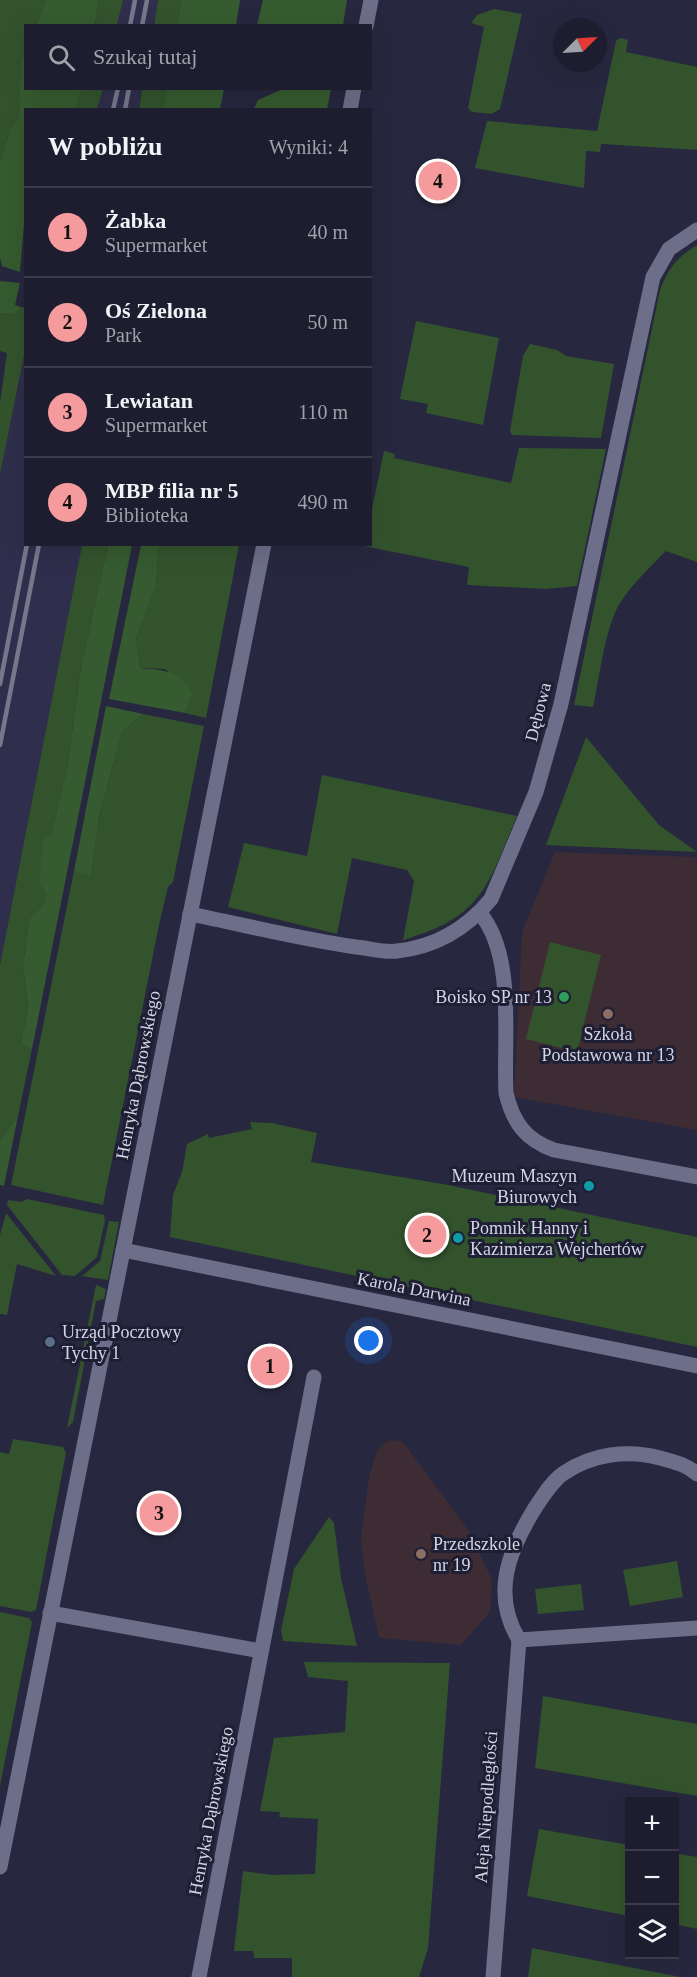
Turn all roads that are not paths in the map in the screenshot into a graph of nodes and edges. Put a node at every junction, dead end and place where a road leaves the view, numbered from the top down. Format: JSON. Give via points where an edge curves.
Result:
{"nodes":[{"id":1,"x":371,"y":0,"type":"edge"},
{"id":2,"x":366,"y":24,"type":"edge"},
{"id":3,"x":354,"y":90,"type":"edge"},
{"id":4,"x":350,"y":108,"type":"edge"},
{"id":5,"x":697,"y":230,"type":"edge"},
{"id":6,"x":264,"y":546,"type":"edge"},
{"id":7,"x":480,"y":913,"type":"junction"},
{"id":8,"x":190,"y":914,"type":"junction"},
{"id":9,"x":697,"y":1177,"type":"edge"},
{"id":10,"x":123,"y":1250,"type":"junction"},
{"id":11,"x":697,"y":1366,"type":"edge"},
{"id":12,"x":314,"y":1377,"type":"dead end"},
{"id":13,"x":697,"y":1474,"type":"edge"},
{"id":14,"x":50,"y":1613,"type":"junction"},
{"id":15,"x":697,"y":1628,"type":"edge"},
{"id":16,"x":519,"y":1640,"type":"junction"},
{"id":17,"x":261,"y":1651,"type":"junction"},
{"id":18,"x":0,"y":1867,"type":"edge"},
{"id":19,"x":199,"y":1977,"type":"edge"},
{"id":20,"x":493,"y":1977,"type":"edge"}],
"edges":[{"from":1,"to":2,"type":"street"},
{"from":3,"to":4,"type":"street"},
{"from":5,"to":7,"type":"street","name":"Dębowa","via":[[669,249],[653,277],[561,704],[537,792],[491,899]]},
{"from":6,"to":8,"type":"street","name":"Henryka Dąbrowskiego"},
{"from":7,"to":8,"type":"street","name":"Dębowa","via":[[451,934],[425,946],[395,951],[335,944]]},
{"from":7,"to":9,"type":"street","via":[[491,927],[503,980],[505,1075],[510,1110],[533,1142],[554,1150]]},
{"from":8,"to":10,"type":"street","name":"Henryka Dąbrowskiego"},
{"from":10,"to":11,"type":"street","name":"Karola Darwina"},
{"from":10,"to":14,"type":"street","name":"Henryka Dąbrowskiego"},
{"from":12,"to":17,"type":"street","name":"Henryka Dąbrowskiego"},
{"from":13,"to":16,"type":"street","via":[[687,1465],[640,1452],[605,1455],[564,1473],[545,1492],[519,1535],[506,1574],[504,1599],[508,1622]]},
{"from":14,"to":17,"type":"street"},
{"from":14,"to":18,"type":"street","name":"Henryka Dąbrowskiego"},
{"from":15,"to":16,"type":"street"},
{"from":16,"to":20,"type":"street","name":"Aleja Niepodległości"},
{"from":17,"to":19,"type":"street","name":"Henryka Dąbrowskiego"}]}
